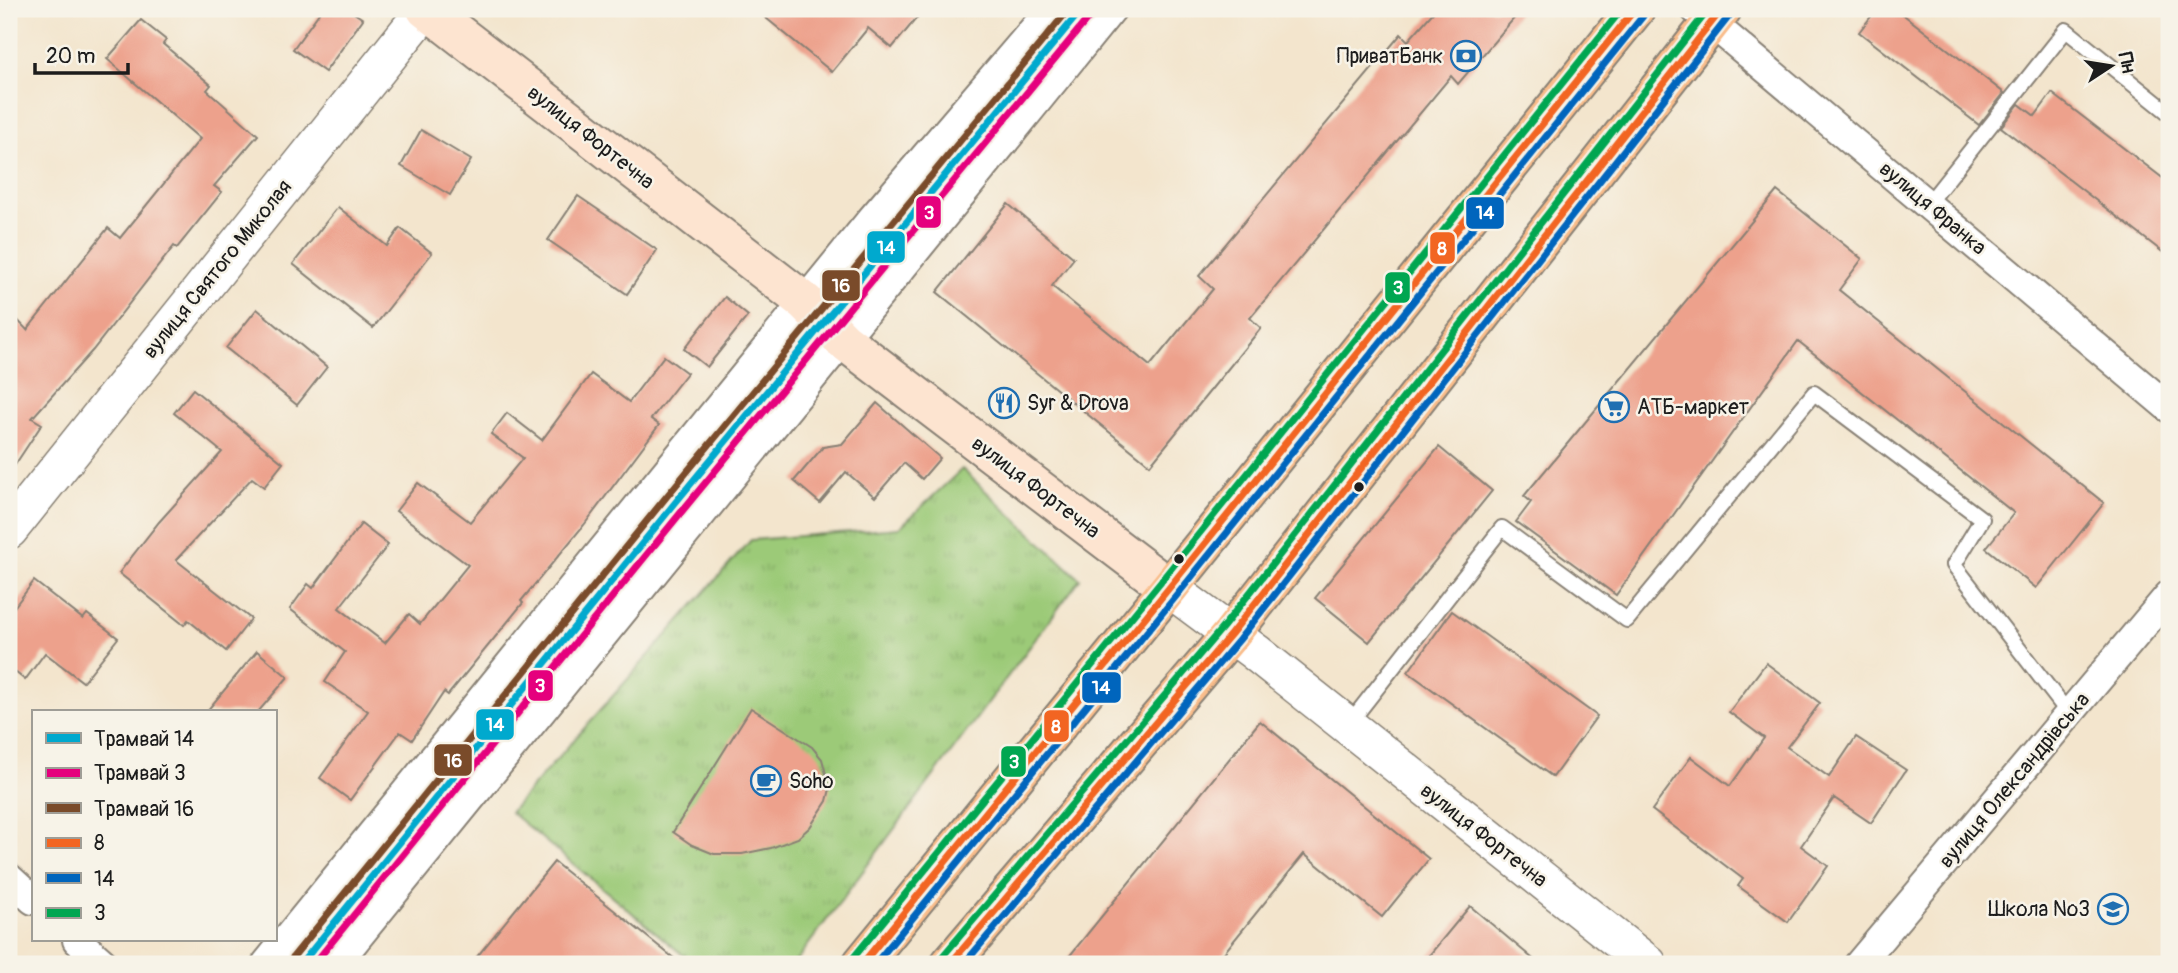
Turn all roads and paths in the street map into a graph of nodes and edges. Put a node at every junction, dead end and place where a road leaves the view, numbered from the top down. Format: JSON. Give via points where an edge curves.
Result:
{"nodes":[{"id":1,"x":426,"y":9,"type":"edge"},
{"id":2,"x":1051,"y":9,"type":"edge"},
{"id":3,"x":1112,"y":9,"type":"edge"},
{"id":4,"x":1635,"y":9,"type":"edge"},
{"id":5,"x":1710,"y":13,"type":"edge"},
{"id":6,"x":2169,"y":113,"type":"edge"},
{"id":7,"x":1928,"y":204,"type":"junction"},
{"id":8,"x":805,"y":302,"type":"junction"},
{"id":9,"x":843,"y":340,"type":"junction"},
{"id":10,"x":2169,"y":408,"type":"edge"},
{"id":11,"x":9,"y":530,"type":"edge"},
{"id":12,"x":1169,"y":588,"type":"junction"},
{"id":13,"x":2169,"y":595,"type":"edge"},
{"id":14,"x":1231,"y":634,"type":"junction"},
{"id":15,"x":2069,"y":714,"type":"junction"},
{"id":16,"x":1347,"y":726,"type":"junction"},
{"id":17,"x":9,"y":878,"type":"edge"},
{"id":18,"x":32,"y":899,"type":"edge"},
{"id":19,"x":79,"y":942,"type":"edge"},
{"id":20,"x":104,"y":964,"type":"edge"},
{"id":21,"x":266,"y":964,"type":"edge"},
{"id":22,"x":336,"y":964,"type":"edge"},
{"id":23,"x":862,"y":964,"type":"edge"},
{"id":24,"x":950,"y":964,"type":"edge"},
{"id":25,"x":1648,"y":964,"type":"edge"},
{"id":26,"x":1859,"y":964,"type":"edge"}],
"edges":[{"from":1,"to":8,"type":"main road","name":"вулиця Фортечна"},
{"from":1,"to":11,"type":"street","name":"вулиця Святого Миколая"},
{"from":2,"to":8,"type":"street"},
{"from":3,"to":9,"type":"street"},
{"from":4,"to":12,"type":"main road"},
{"from":5,"to":7,"type":"street","name":"вулиця Франка"},
{"from":5,"to":14,"type":"main road"},
{"from":6,"to":7,"type":"lane","via":[[2066,30]]},
{"from":7,"to":10,"type":"street","name":"вулиця Франка"},
{"from":8,"to":9,"type":"main road","name":"вулиця Фортечна"},
{"from":8,"to":21,"type":"street"},
{"from":9,"to":12,"type":"main road","name":"вулиця Фортечна"},
{"from":9,"to":22,"type":"street"},
{"from":12,"to":14,"type":"street","name":"вулиця Фортечна"},
{"from":12,"to":23,"type":"main road"},
{"from":13,"to":15,"type":"street","name":"вулиця Олександрівська"},
{"from":14,"to":16,"type":"street","name":"вулиця Фортечна"},
{"from":14,"to":24,"type":"main road"},
{"from":15,"to":16,"type":"lane","via":[[1954,565],[1982,519],[1814,393],[1627,620],[1502,528]]},
{"from":15,"to":26,"type":"street","name":"вулиця Олександрівська"},
{"from":16,"to":25,"type":"street","name":"вулиця Фортечна"},
{"from":17,"to":18,"type":"street"},
{"from":19,"to":20,"type":"street"}]}
